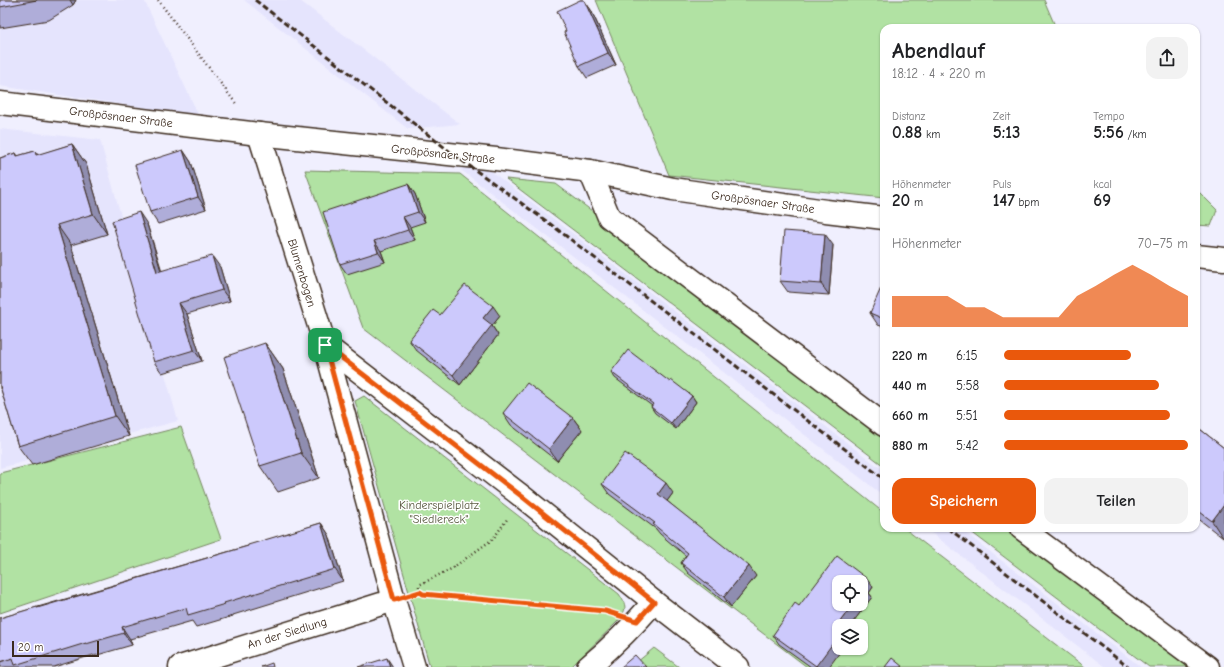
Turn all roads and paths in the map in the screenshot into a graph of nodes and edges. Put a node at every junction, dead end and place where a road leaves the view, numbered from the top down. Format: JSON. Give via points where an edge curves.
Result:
{"nodes":[{"id":1,"x":158,"y":0,"type":"edge"},
{"id":2,"x":0,"y":103,"type":"edge"},
{"id":3,"x":259,"y":134,"type":"junction"},
{"id":4,"x":590,"y":171,"type":"junction"},
{"id":5,"x":880,"y":218,"type":"edge"},
{"id":6,"x":1200,"y":256,"type":"edge"},
{"id":7,"x":1224,"y":259,"type":"edge"},
{"id":8,"x":325,"y":345,"type":"junction"},
{"id":9,"x":880,"y":422,"type":"edge"},
{"id":10,"x":524,"y":498,"type":"junction"},
{"id":11,"x":1026,"y":532,"type":"edge"},
{"id":12,"x":420,"y":592,"type":"junction"},
{"id":13,"x":394,"y":600,"type":"junction"},
{"id":14,"x":654,"y":602,"type":"junction"},
{"id":15,"x":637,"y":621,"type":"junction"},
{"id":16,"x":180,"y":667,"type":"edge"},
{"id":17,"x":414,"y":667,"type":"edge"},
{"id":18,"x":588,"y":667,"type":"edge"},
{"id":19,"x":738,"y":667,"type":"edge"},
{"id":20,"x":1208,"y":667,"type":"edge"}],
"edges":[{"from":1,"to":3,"type":"path"},
{"from":2,"to":3,"type":"street","name":"Großpösnaer Straße"},
{"from":3,"to":4,"type":"street","name":"Großpösnaer Straße"},
{"from":3,"to":8,"type":"street","name":"Blumenbogen"},
{"from":4,"to":5,"type":"street","name":"Großpösnaer Straße","via":[[673,189]]},
{"from":4,"to":9,"type":"street","via":[[609,217]]},
{"from":6,"to":7,"type":"street"},
{"from":8,"to":10,"type":"street"},
{"from":8,"to":13,"type":"street","name":"Blumenbogen"},
{"from":10,"to":12,"type":"path","via":[[493,539],[451,569],[419,585]]},
{"from":10,"to":14,"type":"street"},
{"from":11,"to":20,"type":"street"},
{"from":12,"to":13,"type":"path"},
{"from":12,"to":15,"type":"path","via":[[605,611]]},
{"from":13,"to":16,"type":"street","name":"An der Siedlung"},
{"from":13,"to":17,"type":"street","name":"Blumenbogen"},
{"from":14,"to":15,"type":"street"},
{"from":14,"to":19,"type":"street"},
{"from":15,"to":18,"type":"street"}]}
